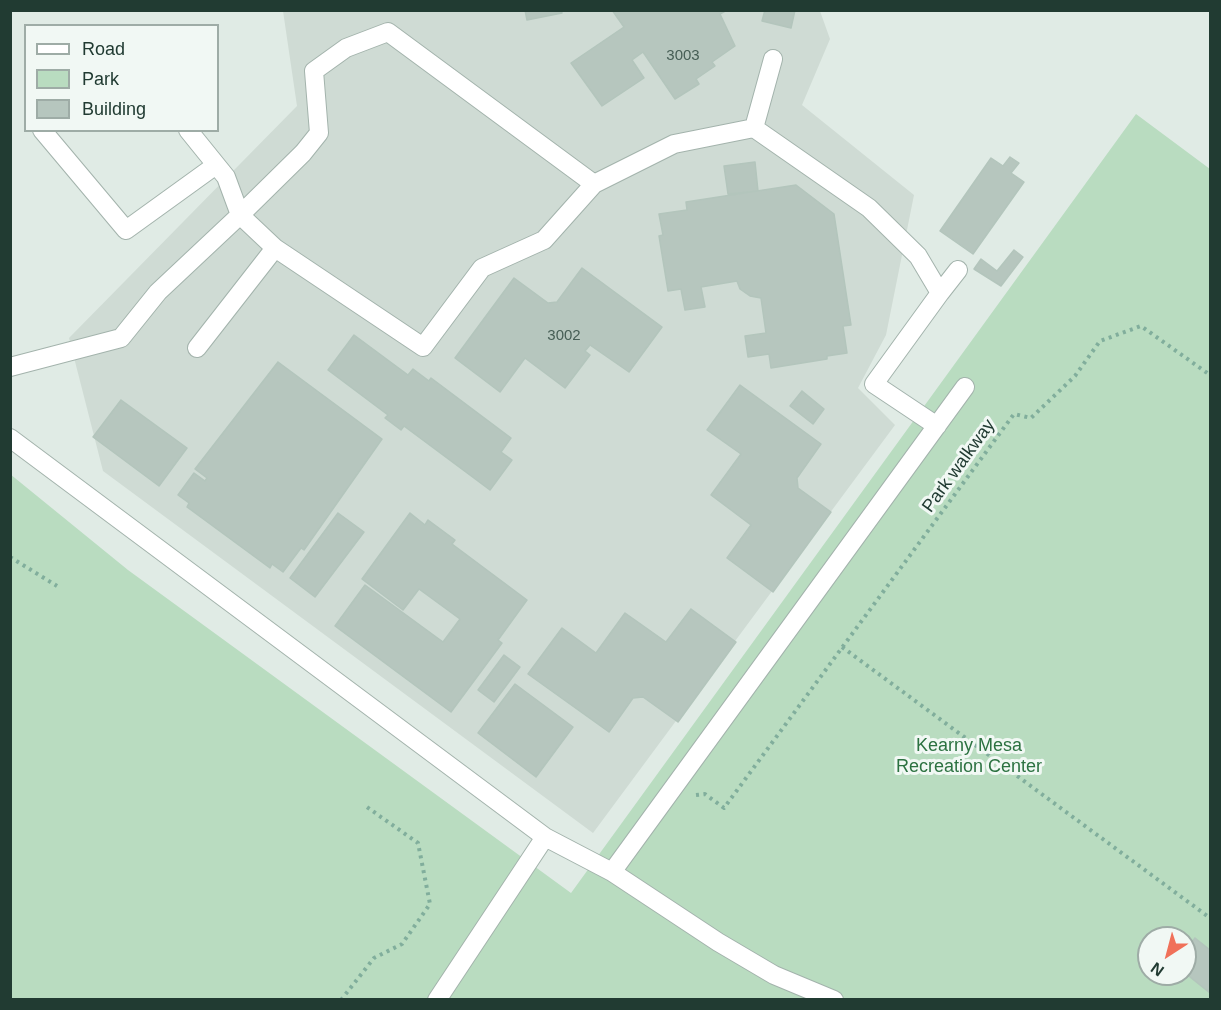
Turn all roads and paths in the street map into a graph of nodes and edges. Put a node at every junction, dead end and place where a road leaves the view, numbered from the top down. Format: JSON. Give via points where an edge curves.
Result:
{"nodes":[{"id":1,"x":773,"y":60,"type":"dead end"},
{"id":2,"x":754,"y":128,"type":"junction"},
{"id":3,"x":44,"y":132,"type":"edge"},
{"id":4,"x":190,"y":132,"type":"edge"},
{"id":5,"x":216,"y":165,"type":"junction"},
{"id":6,"x":594,"y":184,"type":"junction"},
{"id":7,"x":240,"y":215,"type":"junction"},
{"id":8,"x":275,"y":248,"type":"junction"},
{"id":9,"x":958,"y":270,"type":"dead end"},
{"id":10,"x":940,"y":293,"type":"junction"},
{"id":11,"x":197,"y":348,"type":"dead end"},
{"id":12,"x":10,"y":367,"type":"edge"},
{"id":13,"x":1210,"y":375,"type":"edge"},
{"id":14,"x":965,"y":387,"type":"dead end"},
{"id":15,"x":936,"y":426,"type":"junction"},
{"id":16,"x":10,"y":438,"type":"edge"},
{"id":17,"x":10,"y":557,"type":"edge"},
{"id":18,"x":57,"y":586,"type":"dead end"},
{"id":19,"x":842,"y":647,"type":"junction"},
{"id":20,"x":689,"y":804,"type":"dead end"},
{"id":21,"x":364,"y":805,"type":"dead end"},
{"id":22,"x":545,"y":837,"type":"junction"},
{"id":23,"x":612,"y":872,"type":"junction"},
{"id":24,"x":1210,"y":918,"type":"edge"},
{"id":25,"x":341,"y":999,"type":"edge"},
{"id":26,"x":437,"y":999,"type":"edge"},
{"id":27,"x":834,"y":999,"type":"edge"}],
"edges":[{"from":1,"to":2,"type":"lane"},
{"from":2,"to":6,"type":"lane","via":[[674,144]]},
{"from":2,"to":10,"type":"lane","via":[[869,208],[918,256]]},
{"from":3,"to":5,"type":"lane","via":[[126,230]]},
{"from":4,"to":5,"type":"lane"},
{"from":5,"to":7,"type":"lane","via":[[226,177]]},
{"from":6,"to":7,"type":"lane","via":[[388,32],[346,48],[314,71],[318,133]]},
{"from":6,"to":8,"type":"lane","via":[[544,240],[482,268],[423,346]]},
{"from":7,"to":8,"type":"lane"},
{"from":7,"to":12,"type":"lane","via":[[159,292],[121,338]]},
{"from":8,"to":11,"type":"lane"},
{"from":9,"to":10,"type":"lane"},
{"from":10,"to":15,"type":"lane","via":[[874,384]]},
{"from":13,"to":19,"type":"path","name":"Park walkway","via":[[1141,326],[1100,341],[1075,376],[1031,418],[1014,414]]},
{"from":14,"to":15,"type":"lane"},
{"from":15,"to":23,"type":"lane"},
{"from":16,"to":22,"type":"lane"},
{"from":17,"to":18,"type":"path"},
{"from":19,"to":20,"type":"path","name":"Park walkway","via":[[724,808],[705,794],[696,795]]},
{"from":19,"to":24,"type":"path"},
{"from":21,"to":25,"type":"path","via":[[418,843],[430,904],[402,944],[374,958]]},
{"from":22,"to":23,"type":"lane"},
{"from":22,"to":26,"type":"lane"},
{"from":23,"to":27,"type":"lane","via":[[774,975]]}]}
